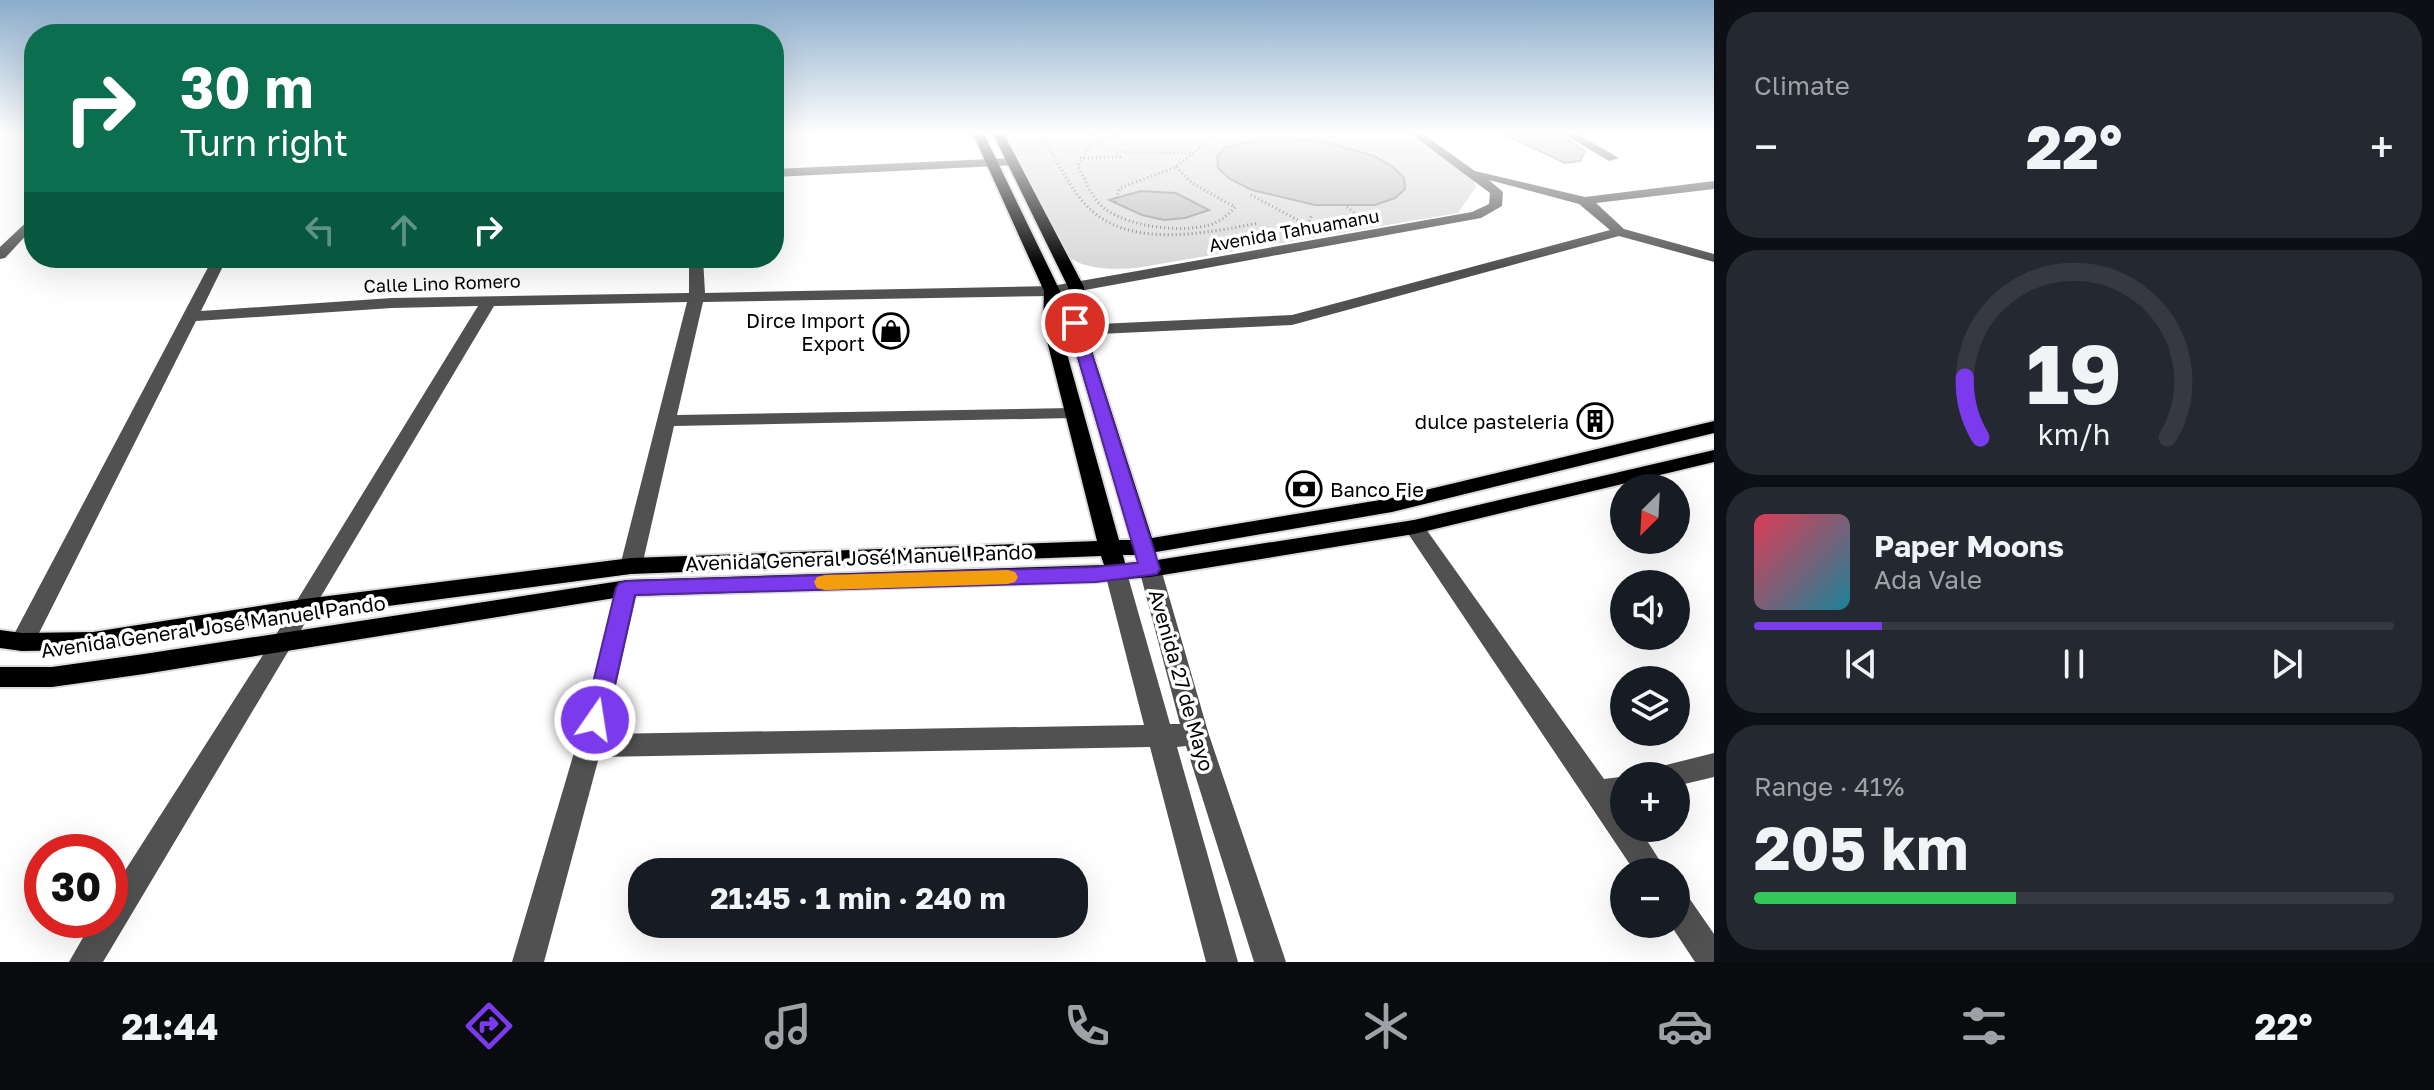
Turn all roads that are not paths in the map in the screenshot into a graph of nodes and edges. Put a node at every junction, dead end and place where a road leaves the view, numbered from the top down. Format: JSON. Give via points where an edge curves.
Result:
{"nodes":[{"id":1,"x":999,"y":177,"type":"edge"},
{"id":2,"x":1021,"y":177,"type":"edge"},
{"id":3,"x":1479,"y":177,"type":"edge"},
{"id":4,"x":1493,"y":177,"type":"edge"},
{"id":5,"x":1714,"y":185,"type":"edge"},
{"id":6,"x":1584,"y":201,"type":"junction"},
{"id":7,"x":24,"y":230,"type":"edge"},
{"id":8,"x":1619,"y":232,"type":"junction"},
{"id":9,"x":0,"y":255,"type":"edge"},
{"id":10,"x":1714,"y":258,"type":"edge"},
{"id":11,"x":215,"y":268,"type":"edge"},
{"id":12,"x":696,"y":268,"type":"edge"},
{"id":13,"x":1076,"y":287,"type":"junction"},
{"id":14,"x":1052,"y":291,"type":"junction"},
{"id":15,"x":697,"y":295,"type":"junction"},
{"id":16,"x":489,"y":301,"type":"junction"},
{"id":17,"x":193,"y":316,"type":"junction"},
{"id":18,"x":1077,"y":330,"type":"junction"},
{"id":19,"x":1073,"y":413,"type":"junction"},
{"id":20,"x":669,"y":421,"type":"junction"},
{"id":21,"x":1714,"y":427,"type":"edge"},
{"id":22,"x":1714,"y":456,"type":"edge"},
{"id":23,"x":1414,"y":527,"type":"junction"},
{"id":24,"x":1147,"y":558,"type":"junction"},
{"id":25,"x":1113,"y":562,"type":"junction"},
{"id":26,"x":629,"y":577,"type":"junction"},
{"id":27,"x":304,"y":608,"type":"junction"},
{"id":28,"x":285,"y":640,"type":"junction"},
{"id":29,"x":11,"y":641,"type":"edge"},
{"id":30,"x":0,"y":677,"type":"edge"},
{"id":31,"x":1158,"y":735,"type":"junction"},
{"id":32,"x":1196,"y":735,"type":"junction"},
{"id":33,"x":589,"y":746,"type":"junction"},
{"id":34,"x":1714,"y":765,"type":"edge"},
{"id":35,"x":1690,"y":771,"type":"edge"},
{"id":36,"x":1610,"y":789,"type":"edge"},
{"id":37,"x":1690,"y":927,"type":"edge"},
{"id":38,"x":85,"y":962,"type":"edge"},
{"id":39,"x":528,"y":962,"type":"edge"},
{"id":40,"x":1222,"y":962,"type":"edge"},
{"id":41,"x":1270,"y":962,"type":"edge"},
{"id":42,"x":1714,"y":962,"type":"edge"}],
"edges":[{"from":1,"to":14,"type":"main road","name":"Avenida 27 de Mayo"},
{"from":2,"to":13,"type":"main road","name":"Avenida 27 de Mayo"},
{"from":3,"to":13,"type":"street","name":"Avenida Tahuamanu","via":[[1497,192],[1495,206],[1476,215]]},
{"from":4,"to":6,"type":"street"},
{"from":5,"to":6,"type":"street"},
{"from":6,"to":8,"type":"street"},
{"from":7,"to":9,"type":"street"},
{"from":8,"to":10,"type":"street"},
{"from":8,"to":18,"type":"street","via":[[1292,320]]},
{"from":11,"to":17,"type":"street"},
{"from":12,"to":15,"type":"street"},
{"from":13,"to":14,"type":"street","name":"Calle Lino Romero"},
{"from":13,"to":18,"type":"main road","name":"Avenida 27 de Mayo"},
{"from":14,"to":15,"type":"street","name":"Calle Lino Romero"},
{"from":14,"to":19,"type":"main road","name":"Avenida 27 de Mayo","via":[[1051,325]]},
{"from":15,"to":16,"type":"street","name":"Calle Lino Romero"},
{"from":15,"to":20,"type":"street"},
{"from":16,"to":17,"type":"street","name":"Calle Lino Romero"},
{"from":16,"to":27,"type":"street"},
{"from":17,"to":29,"type":"street"},
{"from":18,"to":24,"type":"main road","name":"Avenida 27 de Mayo"},
{"from":19,"to":20,"type":"street"},
{"from":19,"to":25,"type":"main road","name":"Avenida 27 de Mayo"},
{"from":20,"to":26,"type":"street"},
{"from":21,"to":24,"type":"main road","name":"Avenida General José Manuel Pando"},
{"from":22,"to":23,"type":"main road","name":"Avenida General José Manuel Pando"},
{"from":23,"to":24,"type":"main road","name":"Avenida General José Manuel Pando"},
{"from":23,"to":36,"type":"street"},
{"from":24,"to":25,"type":"main road","name":"Avenida General José Manuel Pando"},
{"from":24,"to":32,"type":"street","name":"Avenida 27 de Mayo"},
{"from":25,"to":26,"type":"main road","name":"Avenida General José Manuel Pando"},
{"from":25,"to":31,"type":"street","name":"Avenida 27 de Mayo"},
{"from":26,"to":27,"type":"main road","name":"Avenida General José Manuel Pando"},
{"from":26,"to":28,"type":"main road","name":"Avenida General José Manuel Pando"},
{"from":26,"to":33,"type":"street"},
{"from":27,"to":28,"type":"street"},
{"from":27,"to":29,"type":"main road","name":"Avenida General José Manuel Pando","via":[[93,641]]},
{"from":28,"to":30,"type":"main road","name":"Avenida General José Manuel Pando","via":[[52,677]]},
{"from":28,"to":38,"type":"street"},
{"from":31,"to":32,"type":"street"},
{"from":31,"to":33,"type":"street"},
{"from":31,"to":40,"type":"street","name":"Avenida 27 de Mayo"},
{"from":32,"to":41,"type":"street","name":"Avenida 27 de Mayo"},
{"from":33,"to":39,"type":"street"},
{"from":34,"to":35,"type":"street"},
{"from":37,"to":42,"type":"street"}]}
